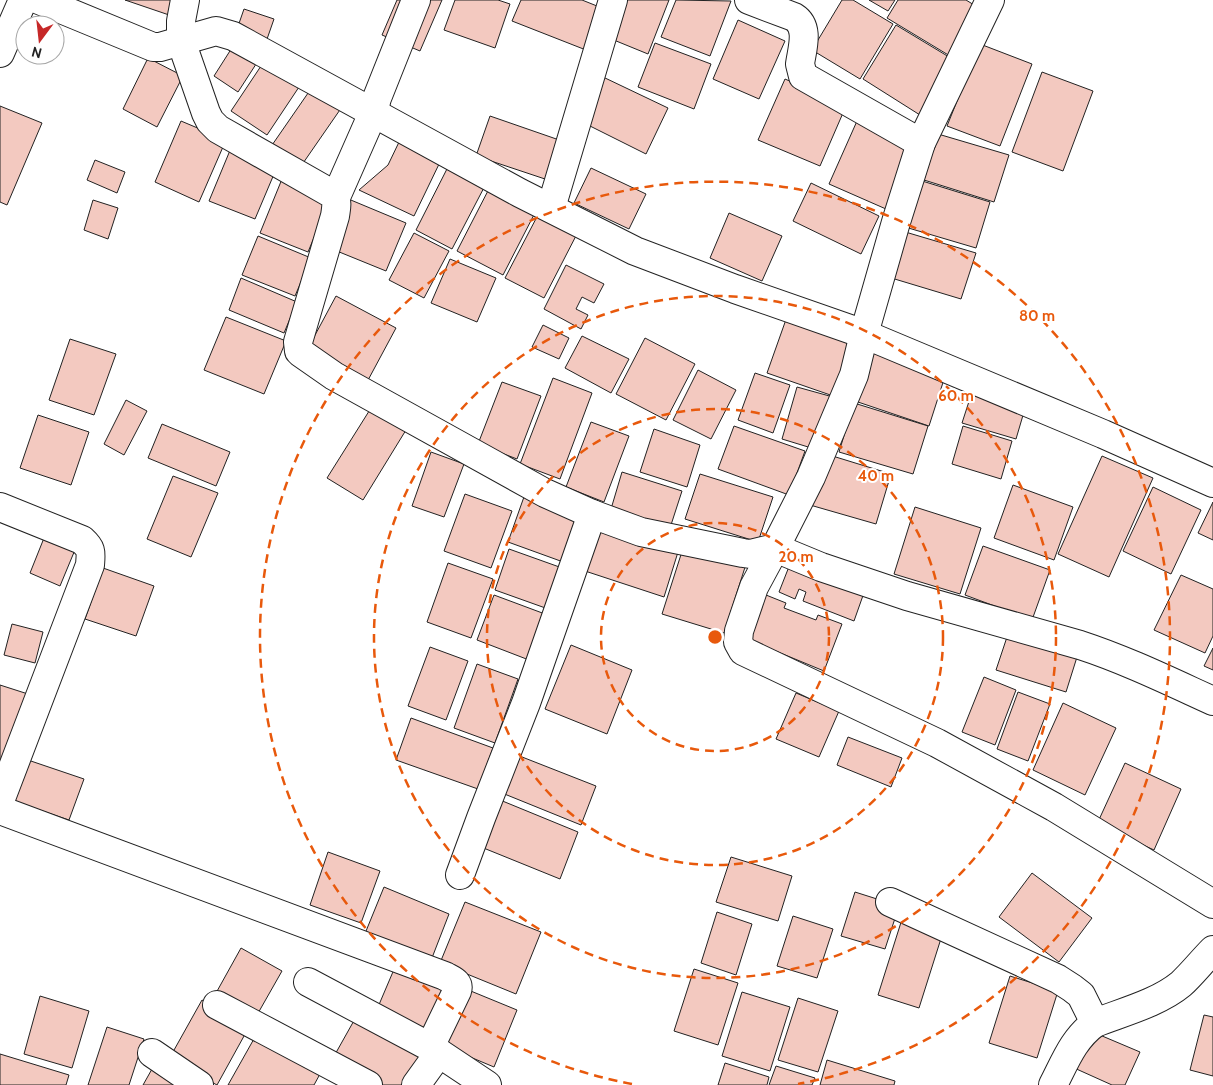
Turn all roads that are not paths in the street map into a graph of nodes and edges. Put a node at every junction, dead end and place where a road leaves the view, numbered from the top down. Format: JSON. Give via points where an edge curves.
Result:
{"nodes":[{"id":1,"x":23,"y":0,"type":"edge"},
{"id":2,"x":39,"y":0,"type":"edge"},
{"id":3,"x":185,"y":0,"type":"edge"},
{"id":4,"x":416,"y":0,"type":"edge"},
{"id":5,"x":613,"y":0,"type":"edge"},
{"id":6,"x":749,"y":0,"type":"edge"},
{"id":7,"x":990,"y":0,"type":"edge"},
{"id":8,"x":181,"y":41,"type":"junction"},
{"id":9,"x":0,"y":53,"type":"edge"},
{"id":10,"x":373,"y":113,"type":"junction"},
{"id":11,"x":921,"y":143,"type":"junction"},
{"id":12,"x":336,"y":198,"type":"junction"},
{"id":13,"x":551,"y":208,"type":"junction"},
{"id":14,"x":864,"y":334,"type":"junction"},
{"id":15,"x":1213,"y":483,"type":"edge"},
{"id":16,"x":0,"y":507,"type":"edge"},
{"id":17,"x":592,"y":514,"type":"junction"},
{"id":18,"x":775,"y":548,"type":"junction"},
{"id":19,"x":1213,"y":701,"type":"edge"},
{"id":20,"x":0,"y":801,"type":"edge"},
{"id":21,"x":0,"y":810,"type":"edge"},
{"id":22,"x":460,"y":875,"type":"dead end"},
{"id":23,"x":890,"y":902,"type":"dead end"},
{"id":24,"x":1213,"y":904,"type":"edge"},
{"id":25,"x":1213,"y":950,"type":"edge"},
{"id":26,"x":308,"y":982,"type":"dead end"},
{"id":27,"x":217,"y":1005,"type":"dead end"},
{"id":28,"x":1096,"y":1023,"type":"junction"},
{"id":29,"x":434,"y":1050,"type":"junction"},
{"id":30,"x":152,"y":1053,"type":"dead end"},
{"id":31,"x":331,"y":1077,"type":"edge"},
{"id":32,"x":198,"y":1085,"type":"edge"},
{"id":33,"x":368,"y":1085,"type":"edge"},
{"id":34,"x":416,"y":1085,"type":"edge"},
{"id":35,"x":487,"y":1085,"type":"edge"},
{"id":36,"x":1053,"y":1085,"type":"edge"}],
"edges":[{"from":1,"to":9,"type":"street"},
{"from":2,"to":8,"type":"street","via":[[149,46]]},
{"from":3,"to":8,"type":"street"},
{"from":4,"to":10,"type":"street"},
{"from":5,"to":13,"type":"street"},
{"from":6,"to":11,"type":"street","via":[[800,20],[804,32],[800,64],[804,76]]},
{"from":7,"to":11,"type":"street"},
{"from":8,"to":10,"type":"street","via":[[216,31],[233,36]]},
{"from":8,"to":12,"type":"street","via":[[206,113],[214,126]]},
{"from":10,"to":12,"type":"street"},
{"from":10,"to":13,"type":"street"},
{"from":11,"to":14,"type":"street"},
{"from":12,"to":17,"type":"street","via":[[337,208],[298,342],[299,351],[334,376],[502,470]]},
{"from":13,"to":14,"type":"street","via":[[635,251]]},
{"from":14,"to":15,"type":"street"},
{"from":14,"to":18,"type":"street","via":[[854,376],[811,477]]},
{"from":16,"to":20,"type":"street","via":[[82,540],[90,547],[91,554],[90,565]]},
{"from":17,"to":18,"type":"street","via":[[641,532],[743,553]]},
{"from":17,"to":22,"type":"street","via":[[526,703]]},
{"from":18,"to":19,"type":"street","via":[[821,568],[907,596],[1104,652]]},
{"from":18,"to":24,"type":"street","via":[[754,587],[739,631],[738,642],[742,651],[945,747],[1054,807]]},
{"from":21,"to":29,"type":"street","via":[[456,982],[457,991]]},
{"from":23,"to":28,"type":"street","via":[[1065,984],[1081,995]]},
{"from":25,"to":28,"type":"street","via":[[1181,984],[1158,998]]},
{"from":26,"to":29,"type":"street"},
{"from":27,"to":31,"type":"street"},
{"from":28,"to":36,"type":"street","via":[[1073,1045]]},
{"from":29,"to":34,"type":"street"},
{"from":29,"to":35,"type":"street"},
{"from":30,"to":32,"type":"street"},
{"from":31,"to":33,"type":"street"}]}
